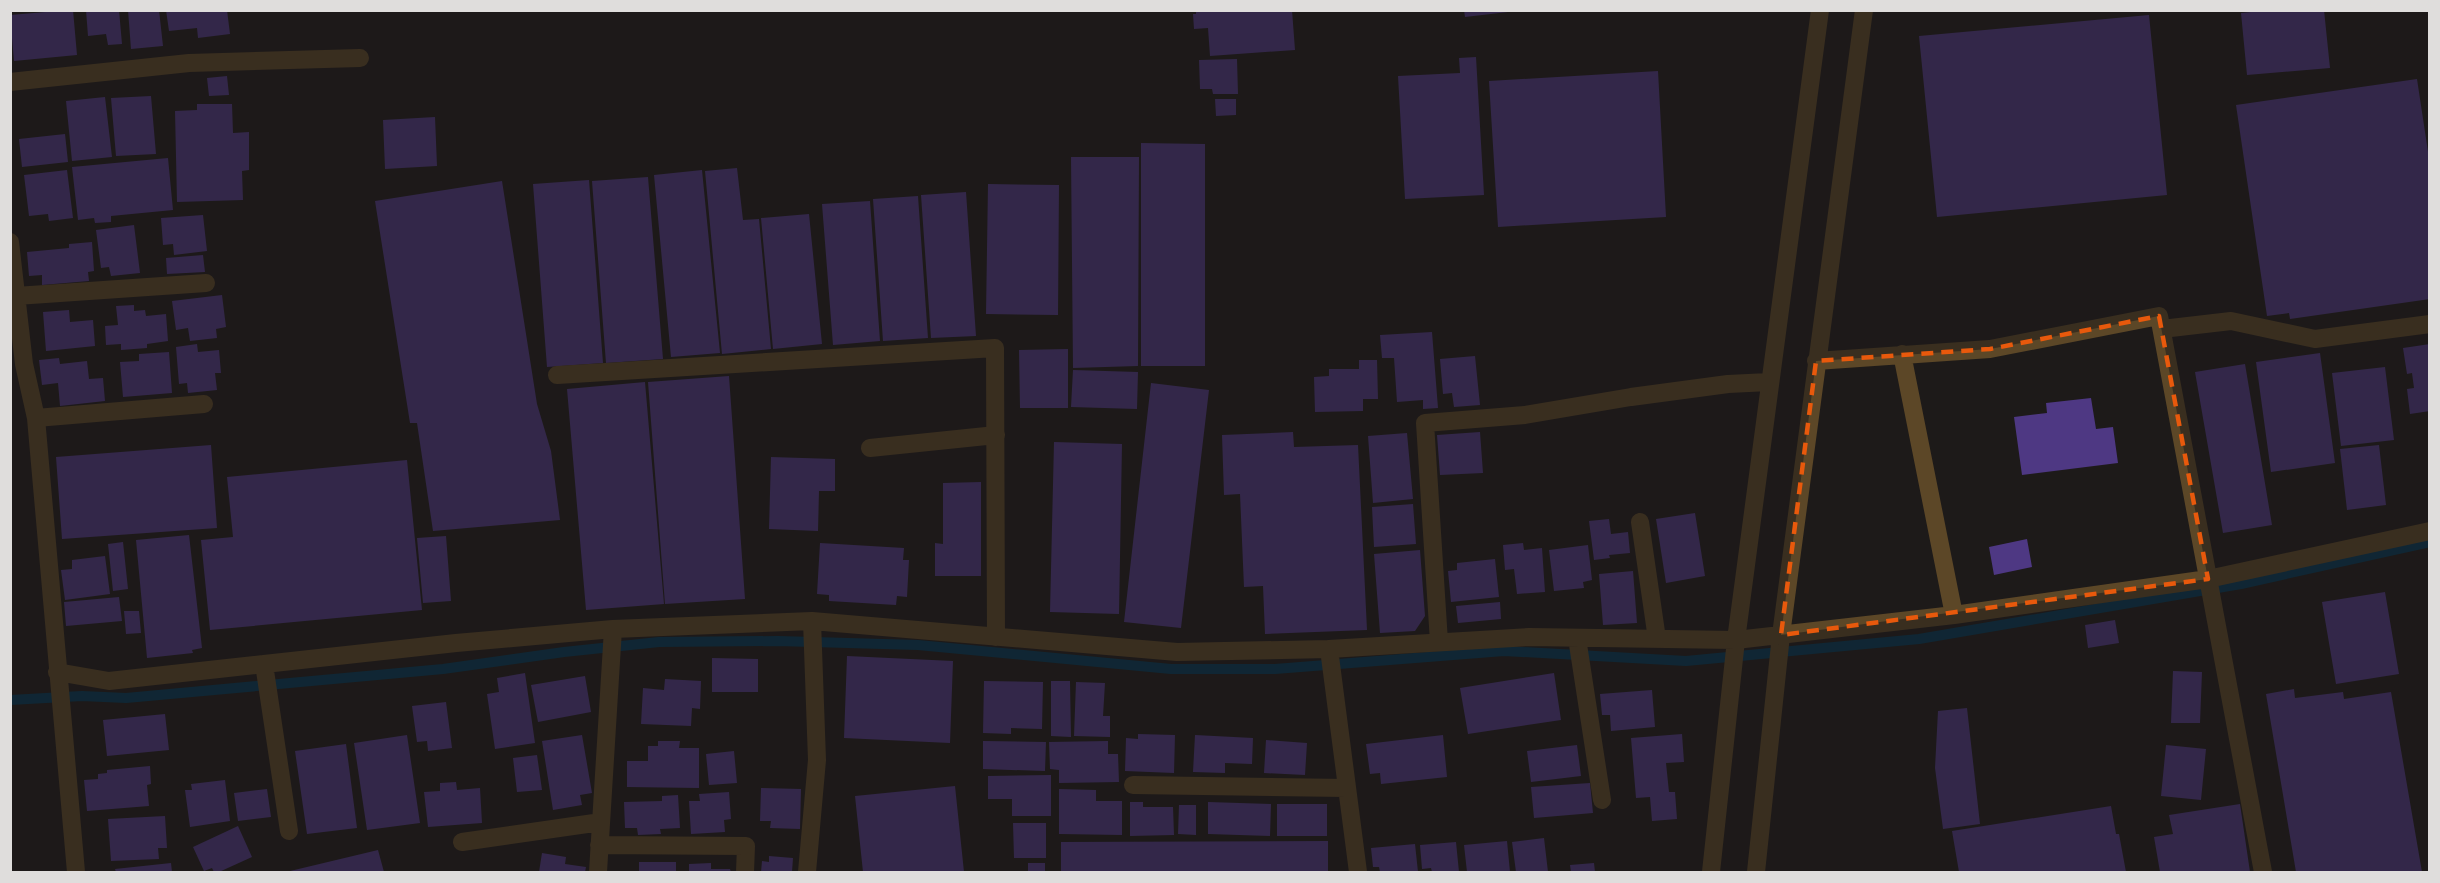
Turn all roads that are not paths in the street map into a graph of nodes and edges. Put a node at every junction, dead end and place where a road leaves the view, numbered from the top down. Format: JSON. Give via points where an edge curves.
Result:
{"nodes":[{"id":1,"x":1820,"y":10,"type":"edge"},
{"id":2,"x":1864,"y":10,"type":"edge"},
{"id":3,"x":360,"y":58,"type":"dead end"},
{"id":4,"x":10,"y":82,"type":"edge"},
{"id":5,"x":10,"y":242,"type":"edge"},
{"id":6,"x":206,"y":282,"type":"dead end"},
{"id":7,"x":16,"y":296,"type":"junction"},
{"id":8,"x":2430,"y":324,"type":"edge"},
{"id":9,"x":2162,"y":328,"type":"junction"},
{"id":10,"x":1902,"y":354,"type":"junction"},
{"id":11,"x":1816,"y":362,"type":"junction"},
{"id":12,"x":17,"y":365,"type":"edge"},
{"id":13,"x":557,"y":375,"type":"dead end"},
{"id":14,"x":1769,"y":382,"type":"junction"},
{"id":15,"x":204,"y":404,"type":"dead end"},
{"id":16,"x":36,"y":417,"type":"junction"},
{"id":17,"x":996,"y":435,"type":"junction"},
{"id":18,"x":870,"y":448,"type":"dead end"},
{"id":19,"x":1640,"y":522,"type":"dead end"},
{"id":20,"x":2430,"y":531,"type":"edge"},
{"id":21,"x":2208,"y":579,"type":"junction"},
{"id":22,"x":1954,"y":615,"type":"junction"},
{"id":23,"x":812,"y":621,"type":"junction"},
{"id":24,"x":613,"y":629,"type":"junction"},
{"id":25,"x":1781,"y":635,"type":"junction"},
{"id":26,"x":996,"y":637,"type":"junction"},
{"id":27,"x":1577,"y":638,"type":"junction"},
{"id":28,"x":1657,"y":639,"type":"junction"},
{"id":29,"x":1736,"y":640,"type":"junction"},
{"id":30,"x":1439,"y":642,"type":"junction"},
{"id":31,"x":1329,"y":649,"type":"junction"},
{"id":32,"x":264,"y":664,"type":"junction"},
{"id":33,"x":57,"y":672,"type":"junction"},
{"id":34,"x":1133,"y":785,"type":"dead end"},
{"id":35,"x":1347,"y":788,"type":"junction"},
{"id":36,"x":1602,"y":800,"type":"dead end"},
{"id":37,"x":601,"y":822,"type":"junction"},
{"id":38,"x":289,"y":831,"type":"dead end"},
{"id":39,"x":462,"y":842,"type":"dead end"},
{"id":40,"x":599,"y":845,"type":"junction"},
{"id":41,"x":76,"y":873,"type":"edge"},
{"id":42,"x":598,"y":873,"type":"edge"},
{"id":43,"x":745,"y":873,"type":"edge"},
{"id":44,"x":807,"y":873,"type":"edge"},
{"id":45,"x":1358,"y":873,"type":"edge"},
{"id":46,"x":1712,"y":873,"type":"edge"},
{"id":47,"x":1756,"y":873,"type":"edge"},
{"id":48,"x":2263,"y":873,"type":"edge"}],
"edges":[{"from":1,"to":14,"type":"street"},
{"from":2,"to":11,"type":"street"},
{"from":3,"to":4,"type":"street","via":[[189,63]]},
{"from":5,"to":7,"type":"street"},
{"from":6,"to":7,"type":"street"},
{"from":7,"to":12,"type":"street"},
{"from":8,"to":9,"type":"street","via":[[2315,339],[2231,321]]},
{"from":9,"to":10,"type":"street","via":[[2159,316],[1990,349]]},
{"from":9,"to":21,"type":"street"},
{"from":10,"to":11,"type":"street"},
{"from":10,"to":22,"type":"street"},
{"from":11,"to":25,"type":"street"},
{"from":12,"to":16,"type":"street"},
{"from":13,"to":17,"type":"street","via":[[996,348]]},
{"from":14,"to":29,"type":"street"},
{"from":14,"to":30,"type":"street","via":[[1631,397],[1525,415],[1425,423]]},
{"from":15,"to":16,"type":"street"},
{"from":16,"to":33,"type":"street"},
{"from":17,"to":18,"type":"street"},
{"from":17,"to":26,"type":"street"},
{"from":19,"to":28,"type":"street"},
{"from":20,"to":21,"type":"street"},
{"from":21,"to":22,"type":"street"},
{"from":21,"to":48,"type":"street"},
{"from":22,"to":25,"type":"street"},
{"from":23,"to":24,"type":"street"},
{"from":23,"to":26,"type":"street"},
{"from":23,"to":44,"type":"street","via":[[817,760]]},
{"from":24,"to":32,"type":"street"},
{"from":24,"to":37,"type":"street"},
{"from":25,"to":29,"type":"street"},
{"from":25,"to":47,"type":"street"},
{"from":26,"to":31,"type":"street","via":[[1177,652]]},
{"from":27,"to":28,"type":"street"},
{"from":27,"to":30,"type":"street"},
{"from":27,"to":36,"type":"street"},
{"from":28,"to":29,"type":"street"},
{"from":29,"to":46,"type":"street"},
{"from":30,"to":31,"type":"street"},
{"from":31,"to":35,"type":"street"},
{"from":32,"to":33,"type":"street","via":[[109,681]]},
{"from":32,"to":38,"type":"street"},
{"from":33,"to":41,"type":"street"},
{"from":34,"to":35,"type":"street"},
{"from":35,"to":45,"type":"street"},
{"from":37,"to":39,"type":"street"},
{"from":37,"to":40,"type":"street"},
{"from":40,"to":42,"type":"street"},
{"from":40,"to":43,"type":"street","via":[[746,846]]}]}
